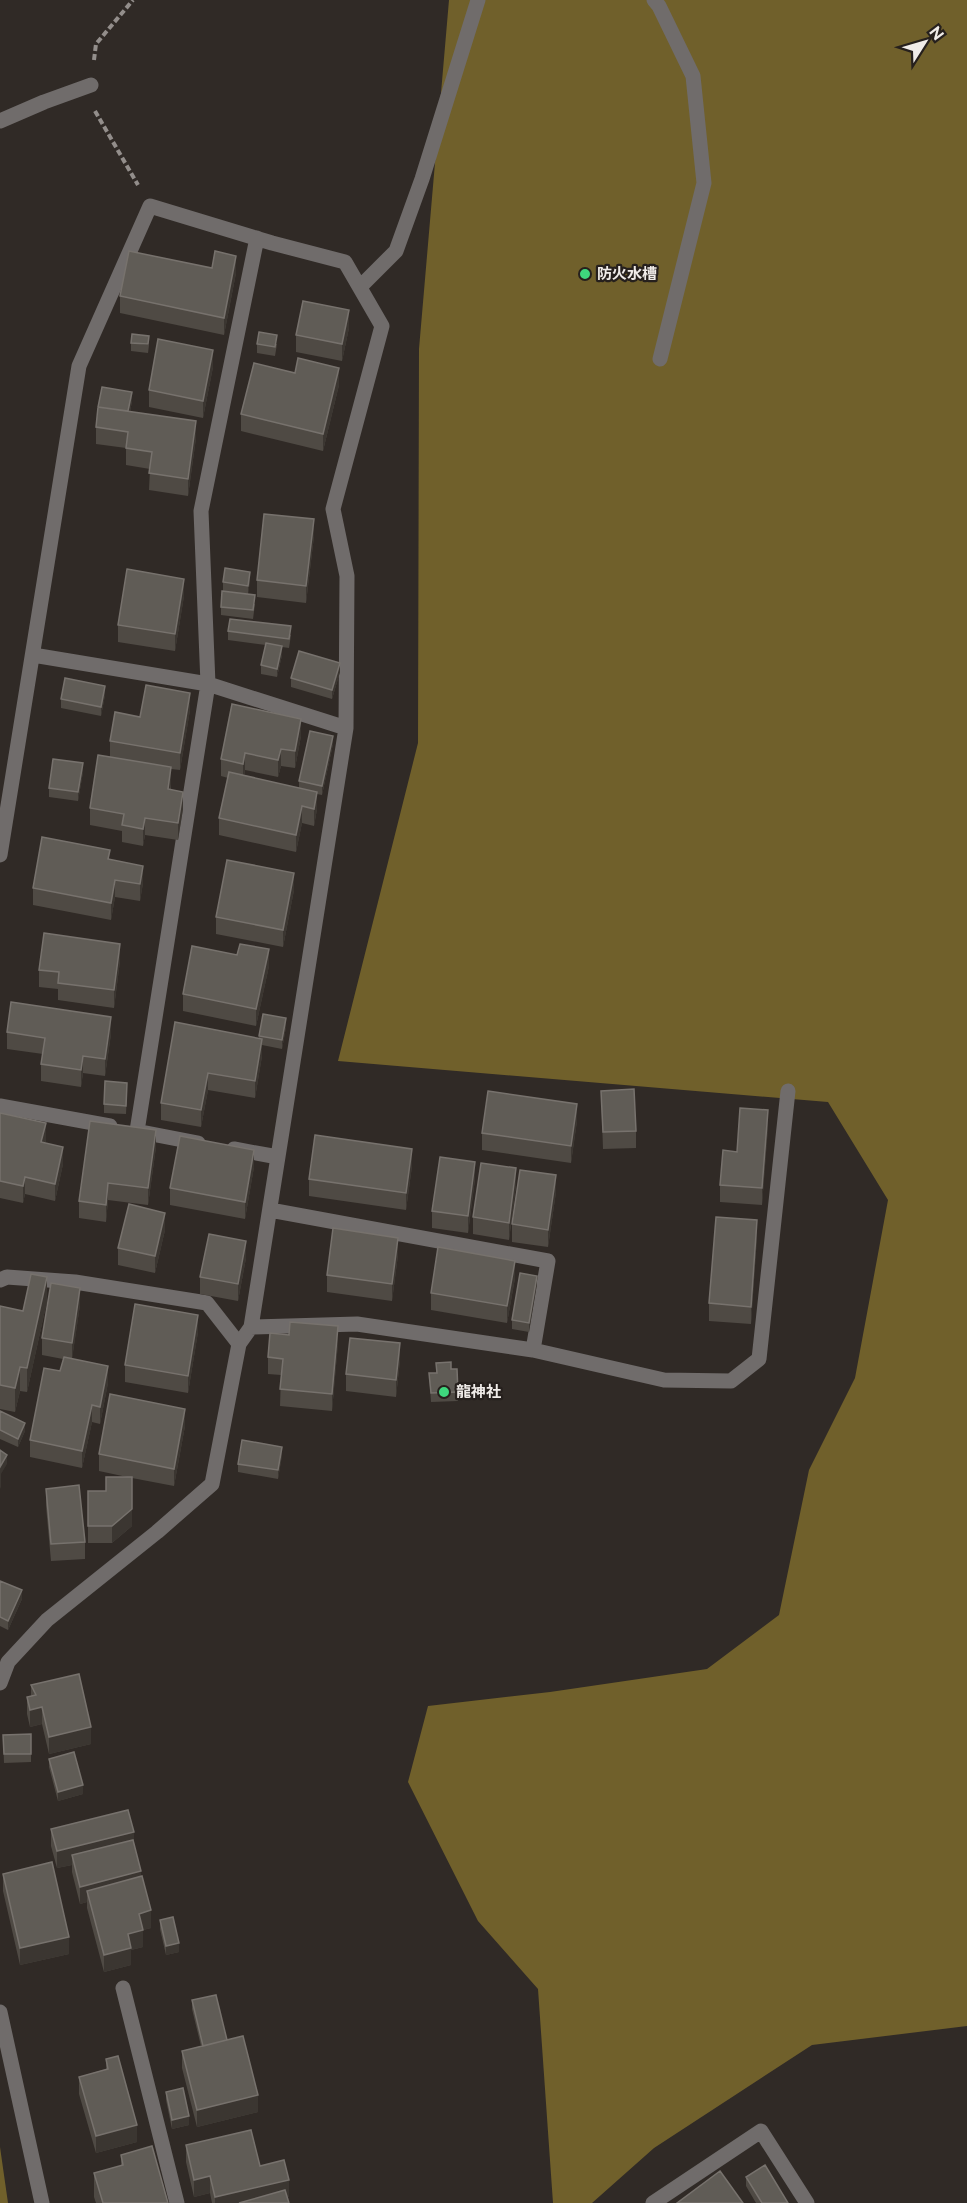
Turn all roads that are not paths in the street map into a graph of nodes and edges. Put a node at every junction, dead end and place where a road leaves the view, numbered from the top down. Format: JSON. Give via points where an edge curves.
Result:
{"nodes":[{"id":1,"x":478,"y":0,"type":"edge"},
{"id":2,"x":654,"y":0,"type":"edge"},
{"id":3,"x":91,"y":85,"type":"dead end"},
{"id":4,"x":0,"y":121,"type":"edge"},
{"id":5,"x":257,"y":238,"type":"junction"},
{"id":6,"x":360,"y":287,"type":"junction"},
{"id":7,"x":660,"y":359,"type":"dead end"},
{"id":8,"x":33,"y":655,"type":"junction"},
{"id":9,"x":208,"y":684,"type":"junction"},
{"id":10,"x":346,"y":728,"type":"junction"},
{"id":11,"x":0,"y":855,"type":"edge"},
{"id":12,"x":788,"y":1091,"type":"dead end"},
{"id":13,"x":0,"y":1106,"type":"edge"},
{"id":14,"x":137,"y":1131,"type":"junction"},
{"id":15,"x":278,"y":1157,"type":"junction"},
{"id":16,"x":270,"y":1210,"type":"junction"},
{"id":17,"x":0,"y":1280,"type":"edge"},
{"id":18,"x":251,"y":1327,"type":"junction"},
{"id":19,"x":239,"y":1344,"type":"junction"},
{"id":20,"x":533,"y":1350,"type":"junction"},
{"id":21,"x":0,"y":1683,"type":"edge"},
{"id":22,"x":123,"y":1988,"type":"dead end"},
{"id":23,"x":0,"y":2012,"type":"edge"},
{"id":24,"x":42,"y":2203,"type":"edge"},
{"id":25,"x":177,"y":2203,"type":"edge"},
{"id":26,"x":652,"y":2203,"type":"edge"},
{"id":27,"x":807,"y":2203,"type":"edge"}],
"edges":[{"from":1,"to":6,"type":"street","via":[[396,251]]},
{"from":2,"to":7,"type":"street","via":[[693,76],[704,183]]},
{"from":3,"to":4,"type":"street"},
{"from":5,"to":6,"type":"street","via":[[345,262]]},
{"from":5,"to":8,"type":"street","via":[[150,206],[79,366]]},
{"from":5,"to":9,"type":"street","via":[[201,511]]},
{"from":6,"to":10,"type":"street","via":[[382,326],[333,509],[347,576]]},
{"from":8,"to":9,"type":"street"},
{"from":8,"to":11,"type":"street"},
{"from":9,"to":10,"type":"street"},
{"from":9,"to":14,"type":"street"},
{"from":10,"to":15,"type":"street"},
{"from":12,"to":20,"type":"street","via":[[759,1359],[731,1381],[664,1380]]},
{"from":13,"to":14,"type":"street"},
{"from":14,"to":15,"type":"street"},
{"from":15,"to":16,"type":"street"},
{"from":16,"to":18,"type":"street"},
{"from":16,"to":20,"type":"street","via":[[548,1261]]},
{"from":17,"to":19,"type":"street","via":[[7,1277],[75,1282],[207,1303]]},
{"from":18,"to":19,"type":"street"},
{"from":18,"to":20,"type":"street","via":[[357,1324]]},
{"from":19,"to":21,"type":"street","via":[[212,1484],[46,1620],[8,1662]]},
{"from":22,"to":25,"type":"street"},
{"from":23,"to":24,"type":"street"},
{"from":26,"to":27,"type":"street","via":[[761,2132]]}]}
